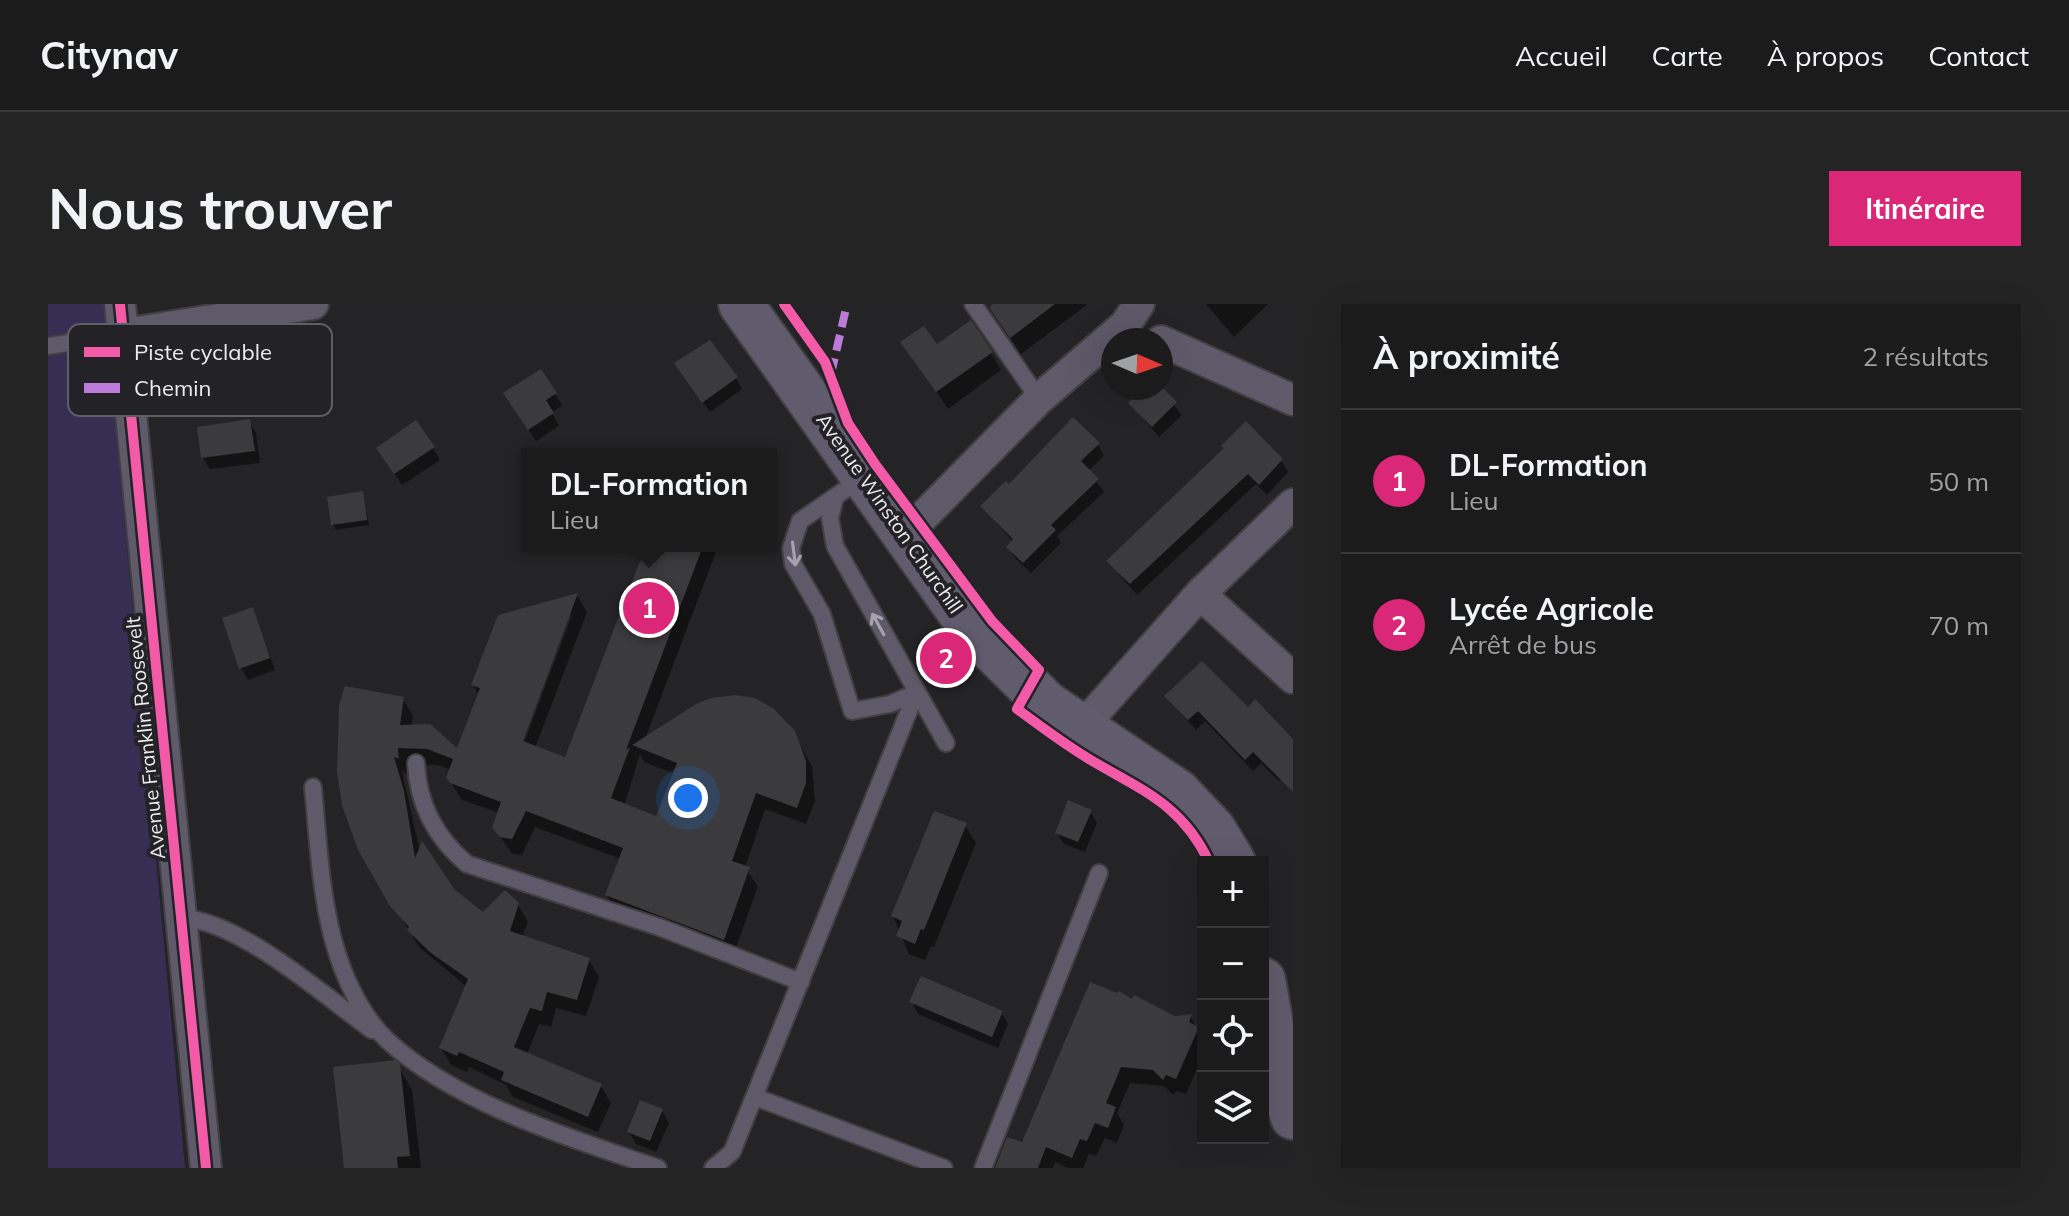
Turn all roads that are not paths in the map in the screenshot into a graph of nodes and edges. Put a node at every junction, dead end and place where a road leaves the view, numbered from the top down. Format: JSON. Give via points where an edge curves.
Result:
{"nodes":[{"id":1,"x":120,"y":304,"type":"edge"},
{"id":2,"x":313,"y":304,"type":"edge"},
{"id":3,"x":741,"y":304,"type":"edge"},
{"id":4,"x":973,"y":304,"type":"edge"},
{"id":5,"x":1132,"y":314,"type":"edge"},
{"id":6,"x":123,"y":324,"type":"edge"},
{"id":7,"x":187,"y":324,"type":"edge"},
{"id":8,"x":1147,"y":328,"type":"edge"},
{"id":9,"x":68,"y":343,"type":"edge"},
{"id":10,"x":48,"y":346,"type":"edge"},
{"id":11,"x":1173,"y":346,"type":"edge"},
{"id":12,"x":1039,"y":399,"type":"junction"},
{"id":13,"x":1293,"y":400,"type":"edge"},
{"id":14,"x":132,"y":416,"type":"edge"},
{"id":15,"x":850,"y":487,"type":"junction"},
{"id":16,"x":1293,"y":504,"type":"edge"},
{"id":17,"x":905,"y":535,"type":"junction"},
{"id":18,"x":1200,"y":594,"type":"junction"},
{"id":19,"x":1293,"y":678,"type":"edge"},
{"id":20,"x":916,"y":693,"type":"junction"},
{"id":21,"x":1081,"y":728,"type":"junction"},
{"id":22,"x":946,"y":743,"type":"dead end"},
{"id":23,"x":416,"y":763,"type":"dead end"},
{"id":24,"x":313,"y":787,"type":"dead end"},
{"id":25,"x":1229,"y":856,"type":"edge"},
{"id":26,"x":1099,"y":873,"type":"dead end"},
{"id":27,"x":181,"y":918,"type":"junction"},
{"id":28,"x":801,"y":982,"type":"junction"},
{"id":29,"x":1266,"y":1000,"type":"edge"},
{"id":30,"x":387,"y":1040,"type":"junction"},
{"id":31,"x":755,"y":1097,"type":"junction"},
{"id":32,"x":1293,"y":1117,"type":"edge"},
{"id":33,"x":612,"y":1161,"type":"edge"},
{"id":34,"x":206,"y":1168,"type":"edge"},
{"id":35,"x":658,"y":1168,"type":"edge"},
{"id":36,"x":713,"y":1168,"type":"edge"},
{"id":37,"x":944,"y":1168,"type":"edge"},
{"id":38,"x":983,"y":1168,"type":"edge"}],
"edges":[{"from":1,"to":6,"type":"street","name":"Avenue Franklin Roosevelt"},
{"from":2,"to":7,"type":"street"},
{"from":3,"to":15,"type":"main road","name":"Avenue Winston Churchill"},
{"from":4,"to":12,"type":"lane"},
{"from":5,"to":8,"type":"street"},
{"from":5,"to":12,"type":"street"},
{"from":9,"to":10,"type":"lane"},
{"from":11,"to":13,"type":"street"},
{"from":12,"to":17,"type":"street"},
{"from":14,"to":27,"type":"street","name":"Avenue Franklin Roosevelt"},
{"from":15,"to":17,"type":"main road","name":"Avenue Winston Churchill"},
{"from":20,"to":15,"type":"lane","one_way":true,"via":[[835,546],[830,518]]},
{"from":15,"to":20,"type":"lane","one_way":true,"via":[[800,521],[791,548],[793,564],[822,614],[852,711]]},
{"from":16,"to":18,"type":"street"},
{"from":17,"to":21,"type":"main road","name":"Avenue Winston Churchill","via":[[974,632],[1014,674]]},
{"from":18,"to":19,"type":"street"},
{"from":18,"to":21,"type":"street"},
{"from":20,"to":22,"type":"lane"},
{"from":20,"to":28,"type":"lane"},
{"from":21,"to":25,"type":"main road","name":"Avenue Winston Churchill","via":[[1178,792],[1213,829]]},
{"from":23,"to":28,"type":"lane","via":[[421,802],[447,847],[467,864],[659,927]]},
{"from":24,"to":30,"type":"lane","via":[[333,941],[361,1005]]},
{"from":26,"to":38,"type":"lane"},
{"from":27,"to":30,"type":"lane","via":[[198,919],[239,936]]},
{"from":27,"to":34,"type":"street","name":"Avenue Franklin Roosevelt"},
{"from":28,"to":31,"type":"lane"},
{"from":29,"to":32,"type":"main road","via":[[1281,1083]]},
{"from":30,"to":33,"type":"lane","via":[[460,1090]]},
{"from":31,"to":36,"type":"lane","via":[[732,1152]]},
{"from":31,"to":37,"type":"lane"},
{"from":33,"to":35,"type":"lane"}]}
